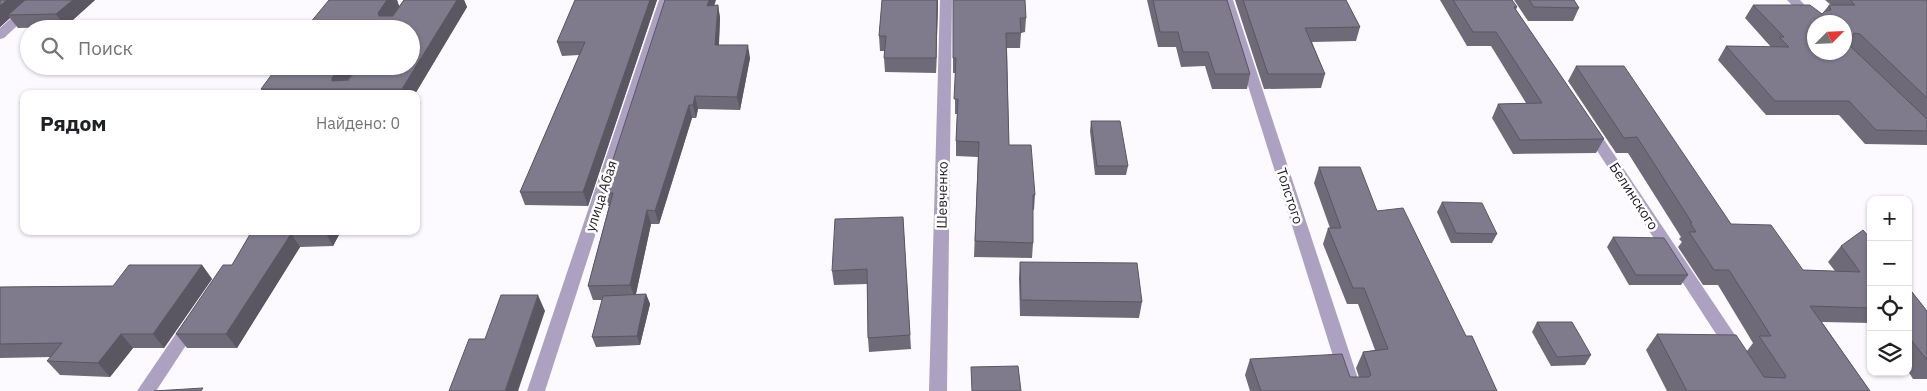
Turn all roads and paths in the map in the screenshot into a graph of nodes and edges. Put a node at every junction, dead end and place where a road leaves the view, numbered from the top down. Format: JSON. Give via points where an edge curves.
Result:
{"nodes":[{"id":1,"x":39,"y":0,"type":"edge"},
{"id":2,"x":665,"y":0,"type":"edge"},
{"id":3,"x":946,"y":0,"type":"edge"},
{"id":4,"x":1227,"y":0,"type":"edge"},
{"id":5,"x":1792,"y":0,"type":"edge"},
{"id":6,"x":1808,"y":15,"type":"edge"},
{"id":7,"x":0,"y":35,"type":"edge"},
{"id":8,"x":1582,"y":116,"type":"edge"},
{"id":9,"x":200,"y":311,"type":"edge"},
{"id":10,"x":1746,"y":366,"type":"edge"},
{"id":11,"x":146,"y":391,"type":"edge"},
{"id":12,"x":536,"y":391,"type":"edge"},
{"id":13,"x":938,"y":391,"type":"edge"},
{"id":14,"x":1353,"y":391,"type":"edge"}],
"edges":[{"from":1,"to":7,"type":"street"},
{"from":2,"to":12,"type":"street","name":"улица Абая"},
{"from":3,"to":13,"type":"street","name":"Шевченко"},
{"from":4,"to":14,"type":"street","name":"Толстого"},
{"from":5,"to":6,"type":"street"},
{"from":8,"to":10,"type":"street","name":"Белинского"},
{"from":9,"to":11,"type":"street"}]}
